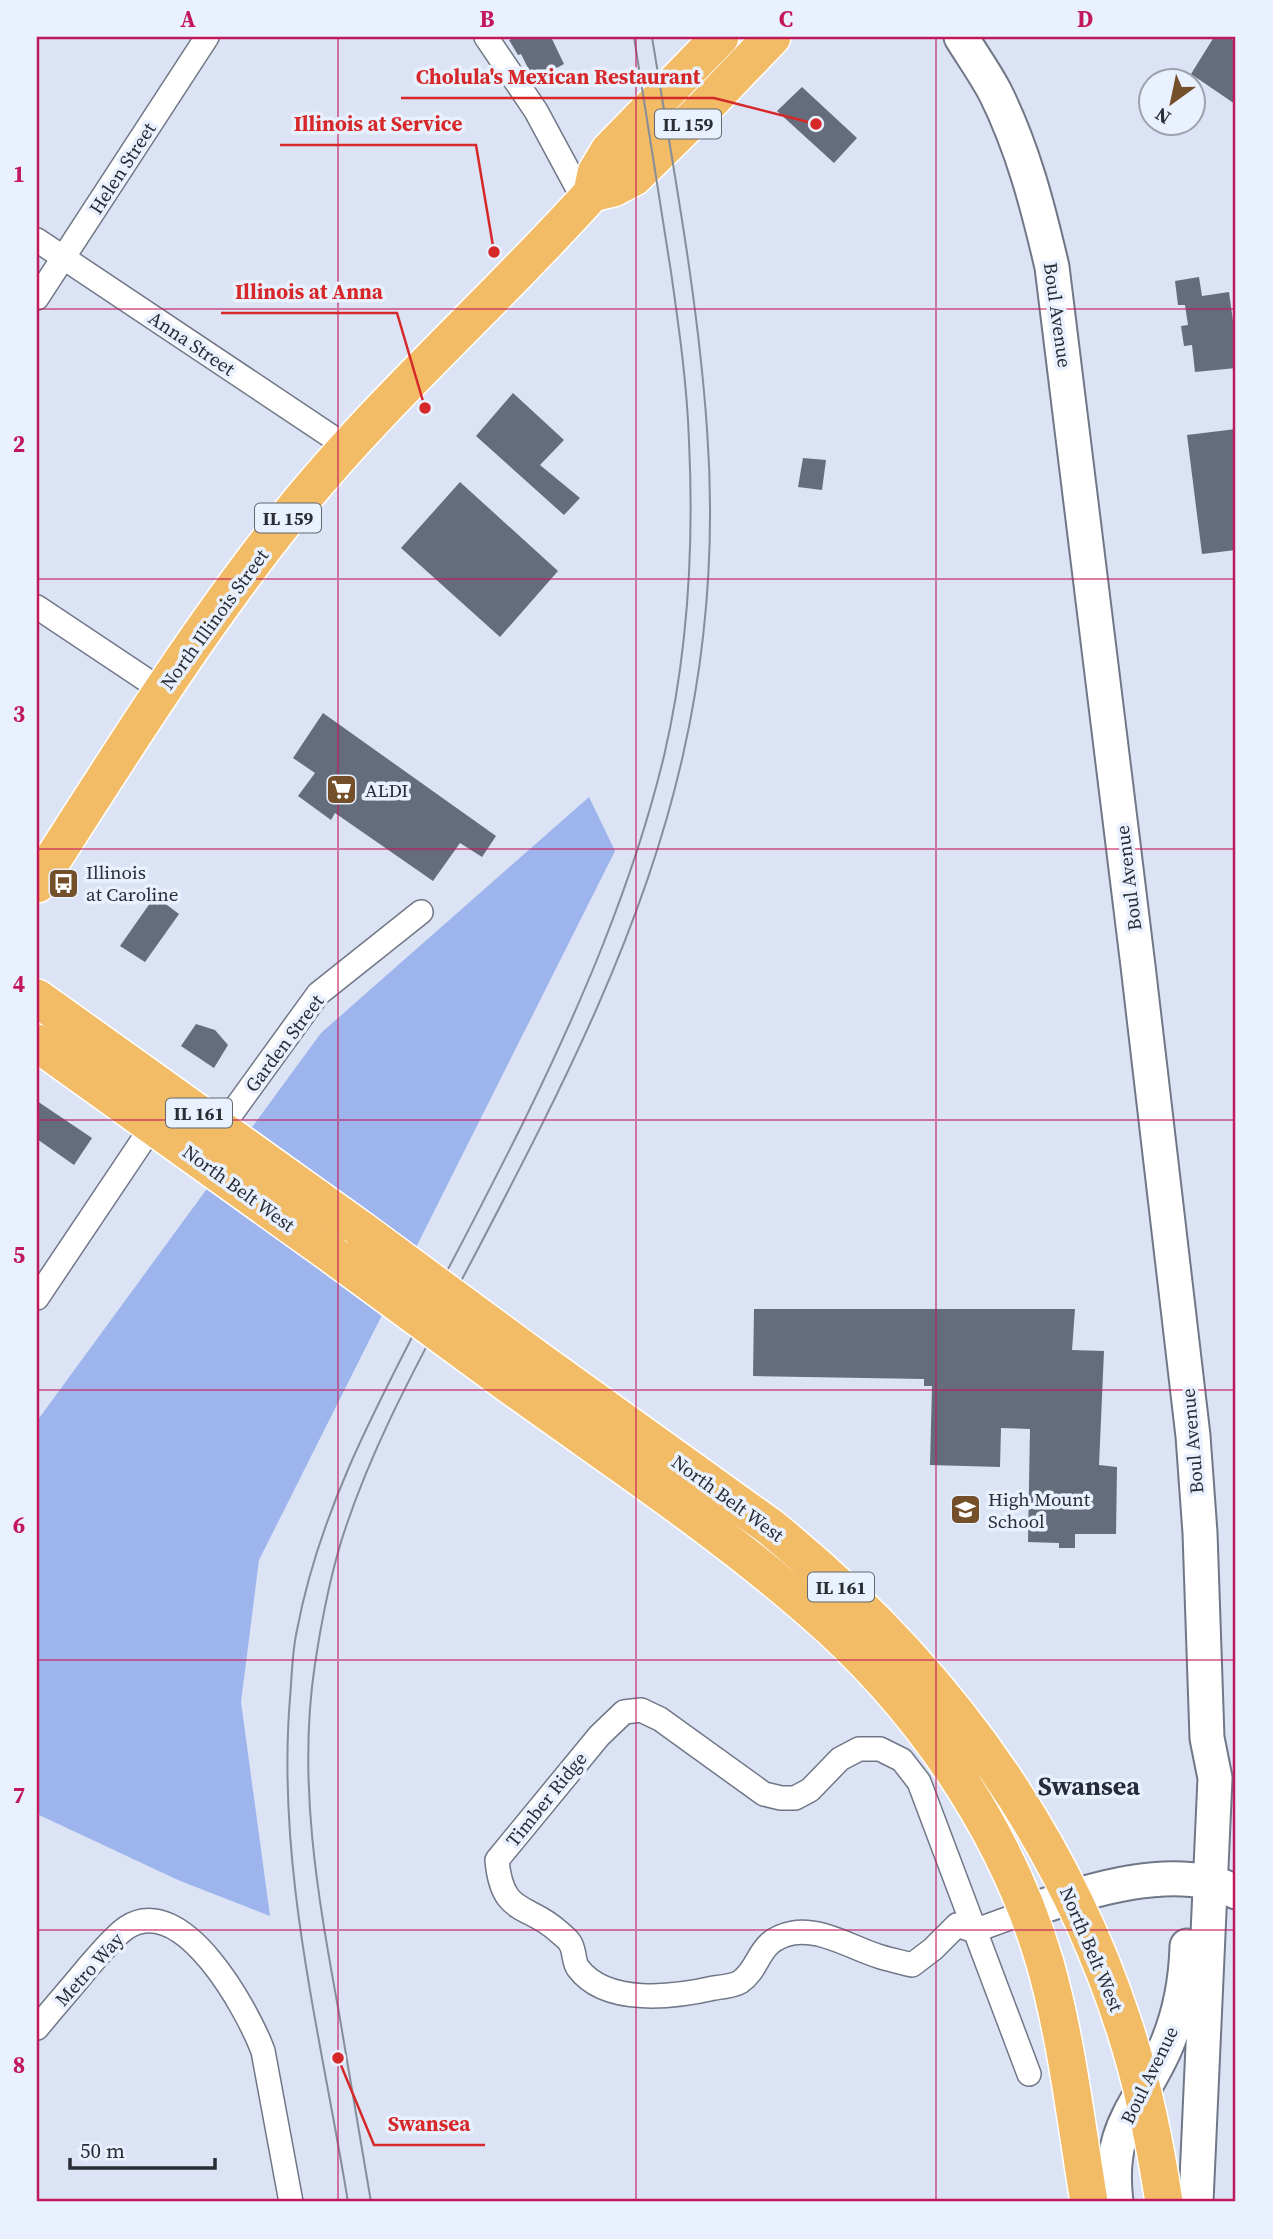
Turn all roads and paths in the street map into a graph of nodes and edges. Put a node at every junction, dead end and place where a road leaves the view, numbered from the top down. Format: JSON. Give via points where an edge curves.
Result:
{"nodes":[{"id":1,"x":207,"y":37,"type":"edge"},
{"id":2,"x":486,"y":37,"type":"edge"},
{"id":3,"x":720,"y":37,"type":"edge"},
{"id":4,"x":772,"y":37,"type":"edge"},
{"id":5,"x":961,"y":37,"type":"edge"},
{"id":6,"x":589,"y":197,"type":"junction"},
{"id":7,"x":37,"y":240,"type":"edge"},
{"id":8,"x":63,"y":257,"type":"junction"},
{"id":9,"x":37,"y":298,"type":"edge"},
{"id":10,"x":347,"y":447,"type":"junction"},
{"id":11,"x":37,"y":607,"type":"edge"},
{"id":12,"x":163,"y":691,"type":"junction"},
{"id":13,"x":37,"y":884,"type":"edge"},
{"id":14,"x":421,"y":912,"type":"dead end"},
{"id":15,"x":37,"y":998,"type":"edge"},
{"id":16,"x":37,"y":1043,"type":"edge"},
{"id":17,"x":153,"y":1125,"type":"junction"},
{"id":18,"x":221,"y":1128,"type":"junction"},
{"id":19,"x":37,"y":1298,"type":"edge"},
{"id":20,"x":1213,"y":1885,"type":"edge"},
{"id":21,"x":1070,"y":1896,"type":"junction"},
{"id":22,"x":1026,"y":1912,"type":"junction"},
{"id":23,"x":974,"y":1931,"type":"junction"},
{"id":24,"x":1236,"y":1933,"type":"edge"},
{"id":25,"x":1208,"y":1949,"type":"junction"},
{"id":26,"x":37,"y":2028,"type":"edge"},
{"id":27,"x":1029,"y":2074,"type":"dead end"},
{"id":28,"x":1142,"y":2088,"type":"junction"},
{"id":29,"x":291,"y":2202,"type":"edge"},
{"id":30,"x":1089,"y":2202,"type":"edge"},
{"id":31,"x":1116,"y":2202,"type":"edge"},
{"id":32,"x":1164,"y":2202,"type":"edge"},
{"id":33,"x":1196,"y":2202,"type":"edge"}],
"edges":[{"from":1,"to":8,"type":"street","name":"Helen Street"},
{"from":2,"to":6,"type":"street"},
{"from":3,"to":6,"type":"main road","name":"North Illinois Street","number":"IL 159","via":[[609,151]]},
{"from":4,"to":6,"type":"main road","name":"North Illinois Street","number":"IL 159","via":[[634,177]]},
{"from":5,"to":20,"type":"street","name":"Boul Avenue","via":[[1015,137],[1052,267],[1193,1436],[1207,1738],[1197,1777]]},
{"from":6,"to":10,"type":"main road","name":"North Illinois Street","number":"IL 159"},
{"from":7,"to":8,"type":"street","name":"Anna Street"},
{"from":8,"to":9,"type":"street","name":"Helen Street"},
{"from":8,"to":10,"type":"street","name":"Anna Street"},
{"from":10,"to":12,"type":"main road","name":"North Illinois Street","number":"IL 159","via":[[212,618]]},
{"from":11,"to":12,"type":"street"},
{"from":12,"to":13,"type":"main road","name":"North Illinois Street","number":"IL 159"},
{"from":14,"to":18,"type":"street","name":"Garden Street","via":[[318,994]]},
{"from":15,"to":18,"type":"main road","name":"North Belt West","number":"IL 161"},
{"from":16,"to":17,"type":"main road","name":"North Belt West","number":"IL 161"},
{"from":17,"to":19,"type":"street"},
{"from":17,"to":22,"type":"main road","name":"North Belt West","number":"IL 161","bridge":true,"via":[[734,1547],[813,1611],[913,1716],[946,1761],[996,1844]]},
{"from":18,"to":21,"type":"main road","name":"North Belt West","number":"IL 161","bridge":true,"via":[[806,1556],[870,1615],[971,1730],[1027,1816]]},
{"from":20,"to":21,"type":"street","via":[[1155,1880]]},
{"from":20,"to":25,"type":"street","name":"Boul Avenue"},
{"from":20,"to":28,"type":"street","name":"Boul Avenue","via":[[1165,2049]]},
{"from":21,"to":22,"type":"street"},
{"from":21,"to":28,"type":"main road","name":"North Belt West","number":"IL 161","via":[[1115,1998]]},
{"from":22,"to":23,"type":"street"},
{"from":22,"to":30,"type":"main road","name":"North Belt West","number":"IL 161","via":[[1045,1962],[1061,2033]]},
{"from":23,"to":23,"type":"street","name":"Timber Ridge","via":[[919,1782],[902,1760],[880,1749],[859,1749],[839,1759],[810,1790],[781,1798],[764,1794],[641,1710],[624,1712],[599,1735],[497,1860],[507,1895],[518,1908],[553,1926],[570,1942],[578,1968],[602,1988],[641,1997],[692,1994],[738,1983],[766,1945],[794,1933],[820,1935],[912,1965],[957,1925]]},
{"from":23,"to":27,"type":"street","name":"Timber Ridge"},
{"from":24,"to":25,"type":"street"},
{"from":25,"to":33,"type":"street","name":"Boul Avenue"},
{"from":26,"to":29,"type":"street","name":"Metro Way","via":[[128,1927],[159,1922],[174,1928],[202,1950],[231,1986],[255,2030],[263,2051]]},
{"from":28,"to":31,"type":"street","name":"Boul Avenue","via":[[1118,2138],[1113,2169]]},
{"from":28,"to":32,"type":"main road","name":"North Belt West","number":"IL 161"}]}
